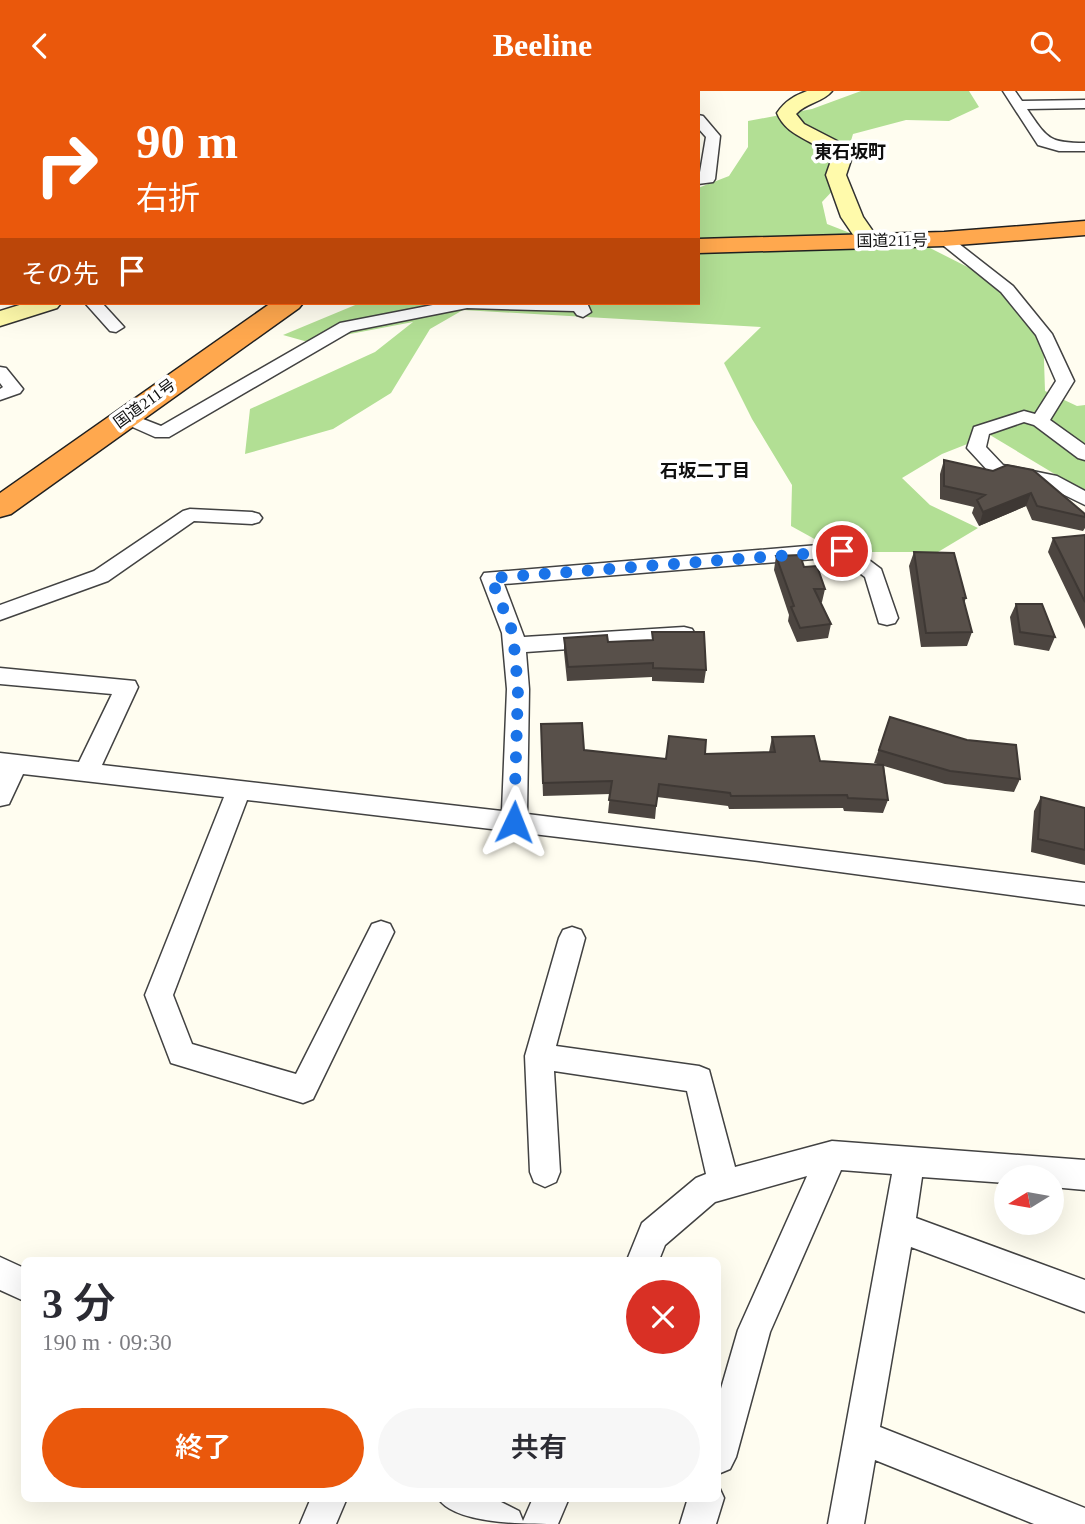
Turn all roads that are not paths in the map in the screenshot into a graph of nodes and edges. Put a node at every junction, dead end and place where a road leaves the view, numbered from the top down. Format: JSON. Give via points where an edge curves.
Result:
{"nodes":[{"id":1,"x":823,"y":91,"type":"edge"},
{"id":2,"x":1009,"y":91,"type":"edge"},
{"id":3,"x":1085,"y":104,"type":"edge"},
{"id":4,"x":1018,"y":105,"type":"junction"},
{"id":5,"x":705,"y":137,"type":"edge"},
{"id":6,"x":1085,"y":147,"type":"edge"},
{"id":7,"x":700,"y":180,"type":"edge"},
{"id":8,"x":1085,"y":228,"type":"edge"},
{"id":9,"x":944,"y":239,"type":"junction"},
{"id":10,"x":868,"y":240,"type":"junction"},
{"id":11,"x":700,"y":246,"type":"edge"},
{"id":12,"x":43,"y":305,"type":"edge"},
{"id":13,"x":95,"y":305,"type":"edge"},
{"id":14,"x":286,"y":305,"type":"edge"},
{"id":15,"x":457,"y":305,"type":"edge"},
{"id":16,"x":543,"y":305,"type":"edge"},
{"id":17,"x":583,"y":311,"type":"dead end"},
{"id":18,"x":0,"y":319,"type":"edge"},
{"id":19,"x":116,"y":327,"type":"dead end"},
{"id":20,"x":0,"y":372,"type":"edge"},
{"id":21,"x":0,"y":395,"type":"edge"},
{"id":22,"x":125,"y":417,"type":"junction"},
{"id":23,"x":1040,"y":421,"type":"junction"},
{"id":24,"x":1085,"y":454,"type":"edge"},
{"id":25,"x":1085,"y":499,"type":"edge"},
{"id":26,"x":0,"y":507,"type":"edge"},
{"id":27,"x":252,"y":518,"type":"dead end"},
{"id":28,"x":0,"y":613,"type":"edge"},
{"id":29,"x":887,"y":618,"type":"dead end"},
{"id":30,"x":689,"y":633,"type":"edge"},
{"id":31,"x":514,"y":645,"type":"junction"},
{"id":32,"x":0,"y":676,"type":"edge"},
{"id":33,"x":8,"y":762,"type":"edge"},
{"id":34,"x":87,"y":771,"type":"junction"},
{"id":35,"x":239,"y":789,"type":"junction"},
{"id":36,"x":0,"y":797,"type":"edge"},
{"id":37,"x":514,"y":822,"type":"junction"},
{"id":38,"x":1085,"y":894,"type":"edge"},
{"id":39,"x":381,"y":932,"type":"dead end"},
{"id":40,"x":572,"y":938,"type":"dead end"},
{"id":41,"x":539,"y":1056,"type":"junction"},
{"id":42,"x":832,"y":1155,"type":"junction"},
{"id":43,"x":910,"y":1161,"type":"junction"},
{"id":44,"x":545,"y":1172,"type":"dead end"},
{"id":45,"x":1085,"y":1175,"type":"edge"},
{"id":46,"x":724,"y":1185,"type":"junction"},
{"id":47,"x":899,"y":1227,"type":"junction"},
{"id":48,"x":644,"y":1257,"type":"edge"},
{"id":49,"x":0,"y":1273,"type":"edge"},
{"id":50,"x":21,"y":1284,"type":"edge"},
{"id":51,"x":1085,"y":1296,"type":"edge"},
{"id":52,"x":861,"y":1437,"type":"junction"},
{"id":53,"x":721,"y":1446,"type":"edge"},
{"id":54,"x":327,"y":1502,"type":"edge"},
{"id":55,"x":464,"y":1502,"type":"edge"},
{"id":56,"x":549,"y":1502,"type":"edge"},
{"id":57,"x":705,"y":1502,"type":"edge"},
{"id":58,"x":318,"y":1524,"type":"edge"},
{"id":59,"x":506,"y":1524,"type":"edge"},
{"id":60,"x":540,"y":1524,"type":"edge"},
{"id":61,"x":698,"y":1524,"type":"edge"},
{"id":62,"x":846,"y":1524,"type":"edge"},
{"id":63,"x":1079,"y":1524,"type":"edge"}],
"edges":[{"from":1,"to":10,"type":"street","via":[[797,102],[786,113],[789,122],[828,142],[842,157],[836,174],[852,217]]},
{"from":2,"to":4,"type":"street"},
{"from":3,"to":4,"type":"street"},
{"from":4,"to":6,"type":"street","via":[[1043,142]]},
{"from":5,"to":7,"type":"street","via":[[708,179]]},
{"from":8,"to":9,"type":"highway","name":"国道211号"},
{"from":9,"to":10,"type":"highway","name":"国道211号"},
{"from":9,"to":23,"type":"street","via":[[1007,289],[1044,334],[1065,381]]},
{"from":10,"to":11,"type":"highway","name":"国道211号"},
{"from":12,"to":18,"type":"street"},
{"from":13,"to":19,"type":"street"},
{"from":14,"to":22,"type":"highway","name":"国道211号"},
{"from":15,"to":22,"type":"street","via":[[346,327],[162,433]]},
{"from":16,"to":17,"type":"street","via":[[581,306]]},
{"from":20,"to":21,"type":"street","via":[[14,389]]},
{"from":22,"to":26,"type":"highway","name":"国道211号"},
{"from":23,"to":24,"type":"street"},
{"from":23,"to":25,"type":"street","via":[[1024,416],[981,431],[976,448],[997,469],[1050,481]]},
{"from":27,"to":28,"type":"street","via":[[190,515],[101,576]]},
{"from":29,"to":31,"type":"street","via":[[874,574],[842,551],[491,578]]},
{"from":30,"to":31,"type":"street"},
{"from":31,"to":37,"type":"street","via":[[518,689]]},
{"from":32,"to":34,"type":"street","via":[[127,687]]},
{"from":33,"to":34,"type":"street"},
{"from":33,"to":36,"type":"street"},
{"from":34,"to":35,"type":"street"},
{"from":35,"to":37,"type":"street"},
{"from":35,"to":39,"type":"street","via":[[159,995],[181,1054],[303,1090]]},
{"from":37,"to":38,"type":"street"},
{"from":40,"to":41,"type":"street"},
{"from":41,"to":44,"type":"street"},
{"from":41,"to":46,"type":"street","via":[[699,1079]]},
{"from":42,"to":43,"type":"street"},
{"from":42,"to":46,"type":"street"},
{"from":42,"to":53,"type":"street","via":[[754,1330]]},
{"from":43,"to":45,"type":"street"},
{"from":43,"to":47,"type":"street"},
{"from":46,"to":48,"type":"street","via":[[707,1189],[653,1234]]},
{"from":47,"to":51,"type":"street"},
{"from":47,"to":52,"type":"street"},
{"from":49,"to":50,"type":"street"},
{"from":52,"to":62,"type":"street"},
{"from":52,"to":63,"type":"street"},
{"from":54,"to":58,"type":"street"},
{"from":55,"to":59,"type":"street"},
{"from":56,"to":60,"type":"street"},
{"from":57,"to":61,"type":"street"}]}
